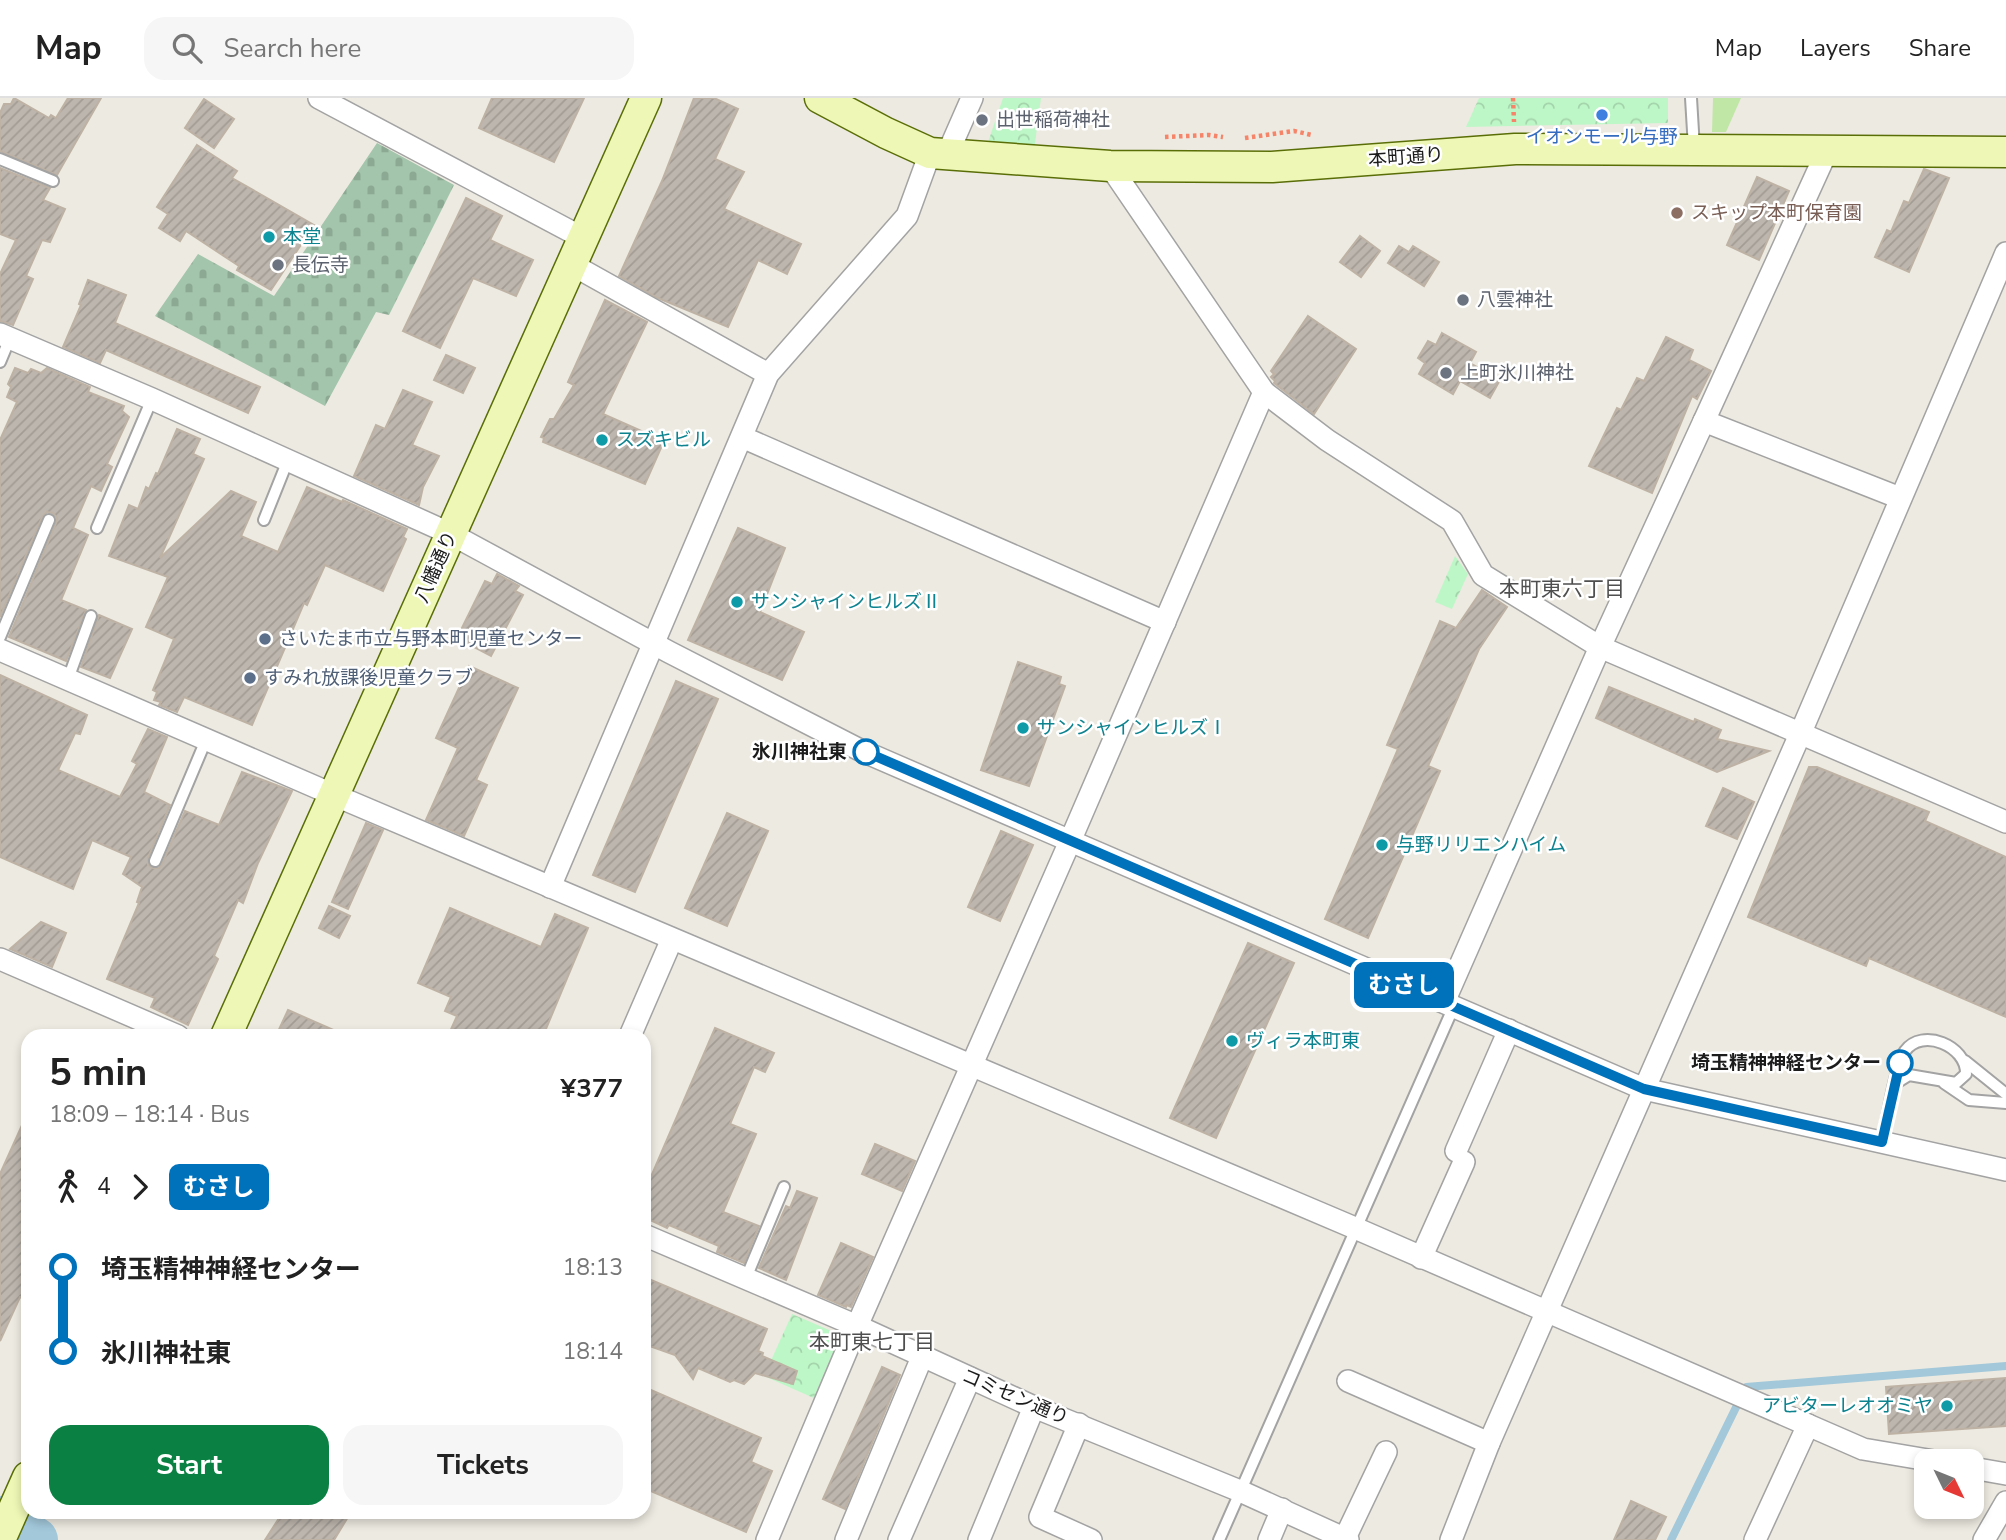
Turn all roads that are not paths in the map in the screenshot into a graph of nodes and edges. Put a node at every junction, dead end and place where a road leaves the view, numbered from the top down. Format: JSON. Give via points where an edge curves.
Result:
{"nodes":[{"id":1,"x":319,"y":98,"type":"edge"},
{"id":2,"x":646,"y":98,"type":"edge"},
{"id":3,"x":820,"y":98,"type":"edge"},
{"id":4,"x":972,"y":98,"type":"edge"},
{"id":5,"x":1691,"y":98,"type":"edge"},
{"id":6,"x":346,"y":104,"type":"edge"},
{"id":7,"x":1694,"y":149,"type":"junction"},
{"id":8,"x":1826,"y":151,"type":"junction"},
{"id":9,"x":2006,"y":152,"type":"edge"},
{"id":10,"x":939,"y":154,"type":"junction"},
{"id":11,"x":0,"y":159,"type":"edge"},
{"id":12,"x":1110,"y":166,"type":"junction"},
{"id":13,"x":53,"y":181,"type":"dead end"},
{"id":14,"x":577,"y":251,"type":"junction"},
{"id":15,"x":2006,"y":253,"type":"edge"},
{"id":16,"x":5,"y":336,"type":"edge"},
{"id":17,"x":0,"y":362,"type":"edge"},
{"id":18,"x":768,"y":374,"type":"junction"},
{"id":19,"x":1264,"y":393,"type":"junction"},
{"id":20,"x":152,"y":399,"type":"junction"},
{"id":21,"x":1704,"y":421,"type":"junction"},
{"id":22,"x":742,"y":437,"type":"junction"},
{"id":23,"x":288,"y":460,"type":"junction"},
{"id":24,"x":1900,"y":498,"type":"junction"},
{"id":25,"x":50,"y":520,"type":"dead end"},
{"id":26,"x":264,"y":520,"type":"dead end"},
{"id":27,"x":97,"y":528,"type":"dead end"},
{"id":28,"x":451,"y":534,"type":"junction"},
{"id":29,"x":91,"y":616,"type":"dead end"},
{"id":30,"x":1165,"y":622,"type":"junction"},
{"id":31,"x":0,"y":637,"type":"edge"},
{"id":32,"x":655,"y":645,"type":"junction"},
{"id":33,"x":1600,"y":647,"type":"junction"},
{"id":34,"x":0,"y":650,"type":"edge"},
{"id":35,"x":68,"y":679,"type":"junction"},
{"id":36,"x":1801,"y":732,"type":"junction"},
{"id":37,"x":206,"y":740,"type":"junction"},
{"id":38,"x":334,"y":795,"type":"junction"},
{"id":39,"x":2006,"y":821,"type":"edge"},
{"id":40,"x":1071,"y":839,"type":"junction"},
{"id":41,"x":155,"y":862,"type":"dead end"},
{"id":42,"x":550,"y":887,"type":"junction"},
{"id":43,"x":672,"y":939,"type":"junction"},
{"id":44,"x":0,"y":959,"type":"edge"},
{"id":45,"x":1449,"y":1004,"type":"junction"},
{"id":46,"x":162,"y":1029,"type":"edge"},
{"id":47,"x":229,"y":1029,"type":"edge"},
{"id":48,"x":633,"y":1029,"type":"edge"},
{"id":49,"x":1509,"y":1030,"type":"junction"},
{"id":50,"x":1965,"y":1061,"type":"junction"},
{"id":51,"x":971,"y":1067,"type":"junction"},
{"id":52,"x":1943,"y":1081,"type":"junction"},
{"id":53,"x":1896,"y":1083,"type":"junction"},
{"id":54,"x":1644,"y":1089,"type":"junction"},
{"id":55,"x":2006,"y":1094,"type":"edge"},
{"id":56,"x":2006,"y":1102,"type":"edge"},
{"id":57,"x":1882,"y":1142,"type":"junction"},
{"id":58,"x":2006,"y":1170,"type":"edge"},
{"id":59,"x":784,"y":1187,"type":"dead end"},
{"id":60,"x":1355,"y":1228,"type":"junction"},
{"id":61,"x":651,"y":1238,"type":"edge"},
{"id":62,"x":1421,"y":1258,"type":"junction"},
{"id":63,"x":746,"y":1278,"type":"junction"},
{"id":64,"x":1547,"y":1312,"type":"junction"},
{"id":65,"x":857,"y":1326,"type":"junction"},
{"id":66,"x":922,"y":1357,"type":"junction"},
{"id":67,"x":970,"y":1378,"type":"junction"},
{"id":68,"x":1348,"y":1381,"type":"dead end"},
{"id":69,"x":1034,"y":1407,"type":"junction"},
{"id":70,"x":1079,"y":1424,"type":"junction"},
{"id":71,"x":1808,"y":1425,"type":"junction"},
{"id":72,"x":1489,"y":1443,"type":"junction"},
{"id":73,"x":1386,"y":1452,"type":"dead end"},
{"id":74,"x":1914,"y":1457,"type":"edge"},
{"id":75,"x":1984,"y":1470,"type":"edge"},
{"id":76,"x":2006,"y":1474,"type":"edge"},
{"id":77,"x":1240,"y":1491,"type":"junction"},
{"id":78,"x":21,"y":1493,"type":"edge"},
{"id":79,"x":2006,"y":1502,"type":"edge"},
{"id":80,"x":1282,"y":1509,"type":"junction"},
{"id":81,"x":1347,"y":1539,"type":"edge"},
{"id":82,"x":1,"y":1540,"type":"edge"},
{"id":83,"x":767,"y":1540,"type":"edge"},
{"id":84,"x":846,"y":1540,"type":"edge"},
{"id":85,"x":899,"y":1540,"type":"edge"},
{"id":86,"x":979,"y":1540,"type":"edge"},
{"id":87,"x":1091,"y":1540,"type":"edge"},
{"id":88,"x":1219,"y":1540,"type":"edge"},
{"id":89,"x":1269,"y":1540,"type":"edge"},
{"id":90,"x":1451,"y":1540,"type":"edge"},
{"id":91,"x":1755,"y":1540,"type":"edge"},
{"id":92,"x":1984,"y":1540,"type":"edge"}],
"edges":[{"from":1,"to":6,"type":"street"},
{"from":2,"to":14,"type":"main road","name":"八幡通り"},
{"from":3,"to":10,"type":"main road","name":"本町通り","via":[[887,134]]},
{"from":4,"to":10,"type":"street"},
{"from":5,"to":7,"type":"lane"},
{"from":6,"to":14,"type":"street"},
{"from":7,"to":8,"type":"main road","name":"本町通り"},
{"from":7,"to":12,"type":"main road","name":"本町通り","via":[[1515,149],[1272,167]]},
{"from":8,"to":9,"type":"main road","name":"本町通り"},
{"from":8,"to":21,"type":"street"},
{"from":10,"to":12,"type":"main road","name":"本町通り"},
{"from":10,"to":18,"type":"street","via":[[907,216]]},
{"from":11,"to":13,"type":"lane"},
{"from":12,"to":19,"type":"street"},
{"from":14,"to":18,"type":"street"},
{"from":14,"to":28,"type":"main road","name":"八幡通り"},
{"from":15,"to":24,"type":"street"},
{"from":16,"to":17,"type":"lane"},
{"from":16,"to":20,"type":"street"},
{"from":18,"to":22,"type":"street"},
{"from":19,"to":30,"type":"street"},
{"from":19,"to":33,"type":"street","via":[[1452,521],[1483,575]]},
{"from":20,"to":23,"type":"street"},
{"from":20,"to":27,"type":"lane"},
{"from":21,"to":24,"type":"street"},
{"from":21,"to":33,"type":"street"},
{"from":22,"to":30,"type":"street"},
{"from":22,"to":32,"type":"street"},
{"from":23,"to":26,"type":"lane"},
{"from":23,"to":28,"type":"street"},
{"from":24,"to":36,"type":"street"},
{"from":25,"to":31,"type":"lane"},
{"from":28,"to":32,"type":"street"},
{"from":28,"to":38,"type":"main road","name":"八幡通り"},
{"from":29,"to":35,"type":"lane"},
{"from":30,"to":40,"type":"street"},
{"from":32,"to":40,"type":"street","via":[[860,750]]},
{"from":32,"to":42,"type":"street"},
{"from":33,"to":36,"type":"street"},
{"from":33,"to":45,"type":"street"},
{"from":34,"to":35,"type":"street"},
{"from":35,"to":37,"type":"street"},
{"from":36,"to":39,"type":"street"},
{"from":36,"to":54,"type":"street"},
{"from":37,"to":38,"type":"street"},
{"from":37,"to":41,"type":"lane"},
{"from":38,"to":42,"type":"street"},
{"from":38,"to":47,"type":"main road","name":"八幡通り"},
{"from":40,"to":45,"type":"street"},
{"from":40,"to":51,"type":"street"},
{"from":42,"to":43,"type":"street"},
{"from":43,"to":48,"type":"street"},
{"from":43,"to":51,"type":"street"},
{"from":44,"to":46,"type":"street"},
{"from":45,"to":49,"type":"street"},
{"from":45,"to":60,"type":"lane"},
{"from":49,"to":54,"type":"street"},
{"from":49,"to":62,"type":"street"},
{"from":50,"to":52,"type":"lane","via":[[1963,1078],[1956,1083]]},
{"from":50,"to":53,"type":"lane","via":[[1946,1044],[1924,1041],[1902,1056]]},
{"from":50,"to":55,"type":"lane"},
{"from":51,"to":60,"type":"street"},
{"from":51,"to":65,"type":"street"},
{"from":52,"to":53,"type":"lane","via":[[1909,1074]]},
{"from":52,"to":56,"type":"lane","via":[[1969,1100]]},
{"from":53,"to":57,"type":"lane"},
{"from":54,"to":57,"type":"street"},
{"from":54,"to":64,"type":"street"},
{"from":57,"to":58,"type":"street"},
{"from":59,"to":63,"type":"lane"},
{"from":60,"to":62,"type":"street"},
{"from":60,"to":77,"type":"lane"},
{"from":61,"to":63,"type":"street","name":"コミセン通り"},
{"from":62,"to":64,"type":"street"},
{"from":63,"to":65,"type":"street","name":"コミセン通り"},
{"from":64,"to":71,"type":"street"},
{"from":64,"to":72,"type":"street"},
{"from":65,"to":66,"type":"street","name":"コミセン通り"},
{"from":65,"to":83,"type":"street"},
{"from":66,"to":67,"type":"street","name":"コミセン通り"},
{"from":66,"to":84,"type":"street"},
{"from":67,"to":69,"type":"street","name":"コミセン通り"},
{"from":67,"to":85,"type":"street"},
{"from":68,"to":72,"type":"street"},
{"from":69,"to":70,"type":"street","name":"コミセン通り"},
{"from":69,"to":86,"type":"street"},
{"from":70,"to":77,"type":"street","name":"コミセン通り"},
{"from":70,"to":87,"type":"street","via":[[1040,1517]]},
{"from":71,"to":74,"type":"street","via":[[1863,1448]]},
{"from":71,"to":91,"type":"street"},
{"from":72,"to":90,"type":"street"},
{"from":73,"to":81,"type":"street"},
{"from":75,"to":76,"type":"street"},
{"from":77,"to":80,"type":"street","name":"コミセン通り"},
{"from":77,"to":88,"type":"lane"},
{"from":78,"to":82,"type":"main road"},
{"from":79,"to":92,"type":"street"},
{"from":80,"to":81,"type":"street","name":"コミセン通り"},
{"from":80,"to":89,"type":"street"}]}
